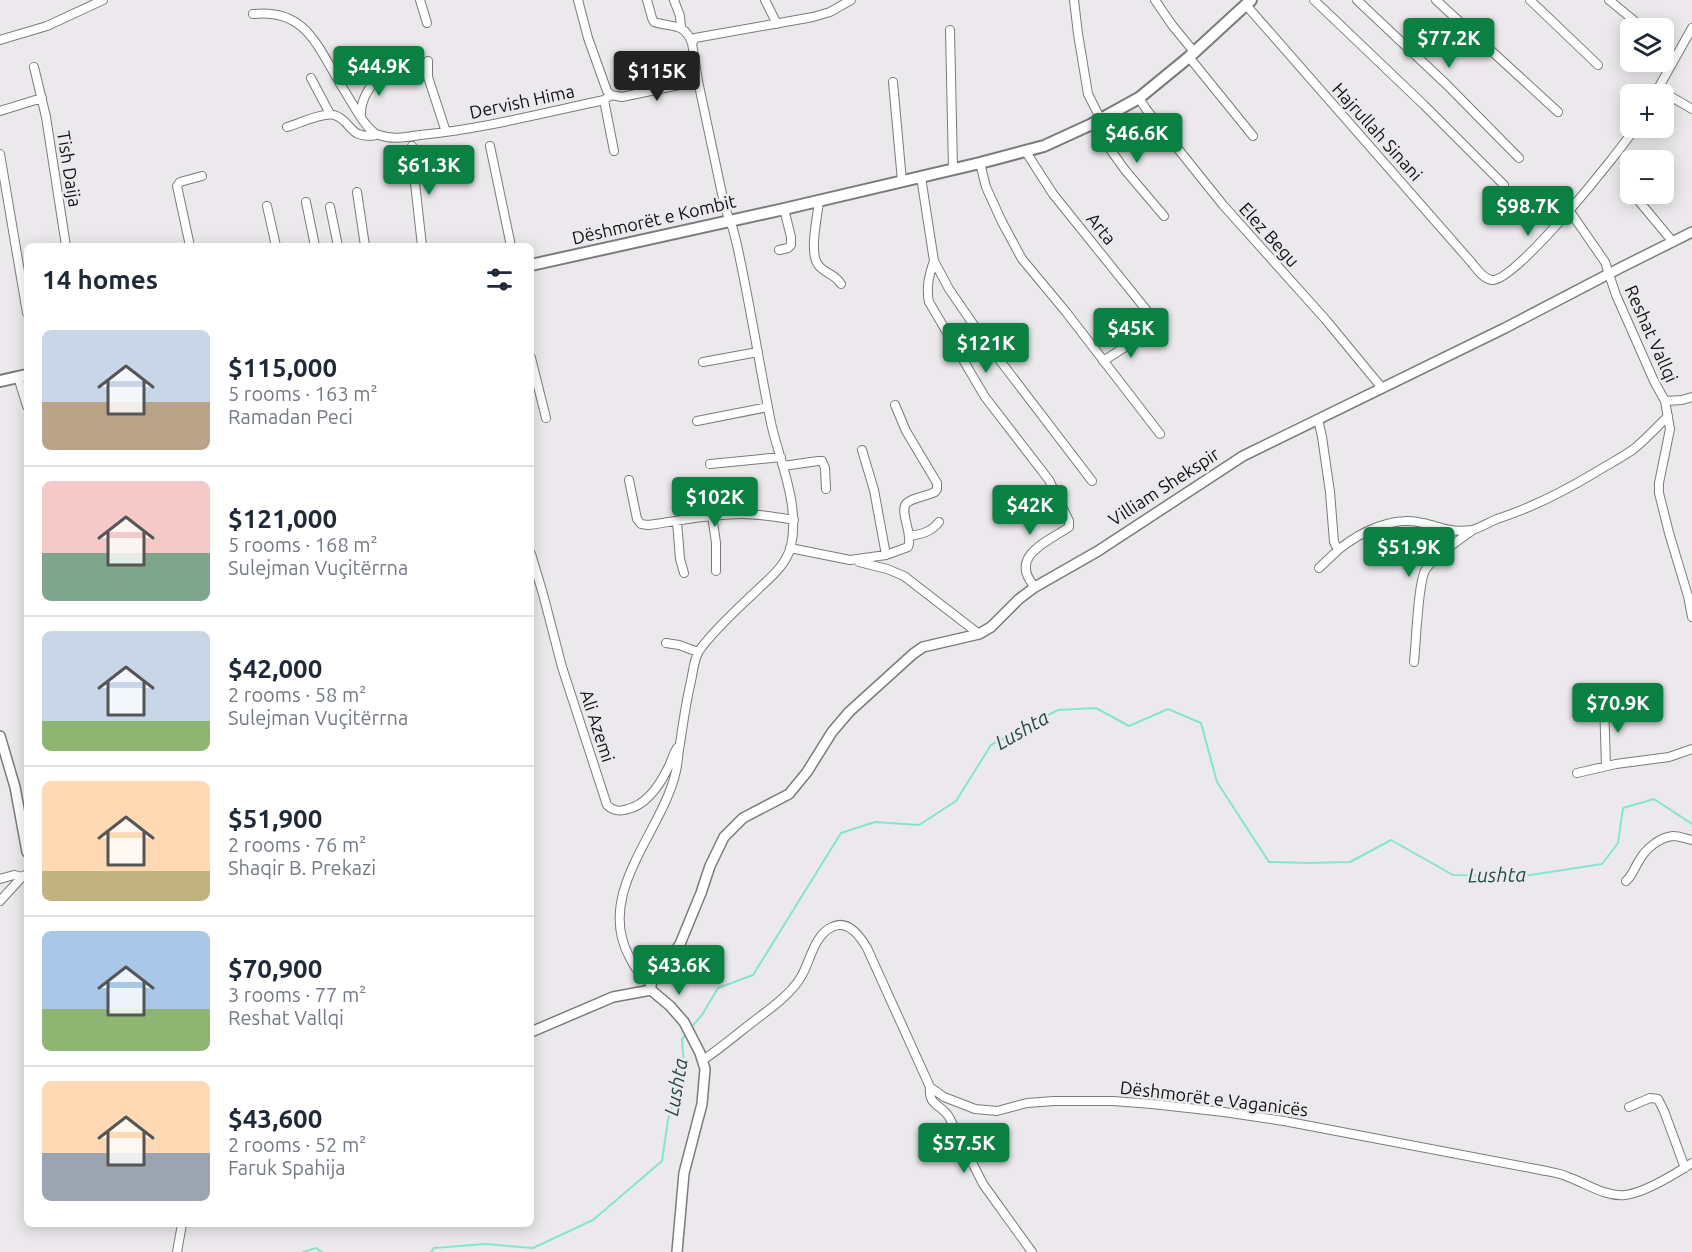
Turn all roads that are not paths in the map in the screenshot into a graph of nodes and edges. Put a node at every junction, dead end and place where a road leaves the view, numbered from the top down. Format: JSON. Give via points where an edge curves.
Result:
{"nodes":[{"id":1,"x":103,"y":0,"type":"edge"},
{"id":2,"x":420,"y":0,"type":"edge"},
{"id":3,"x":578,"y":0,"type":"edge"},
{"id":4,"x":647,"y":0,"type":"edge"},
{"id":5,"x":675,"y":0,"type":"edge"},
{"id":6,"x":765,"y":0,"type":"edge"},
{"id":7,"x":851,"y":0,"type":"edge"},
{"id":8,"x":1074,"y":0,"type":"edge"},
{"id":9,"x":1155,"y":0,"type":"edge"},
{"id":10,"x":1314,"y":0,"type":"edge"},
{"id":11,"x":1357,"y":0,"type":"edge"},
{"id":12,"x":1436,"y":0,"type":"edge"},
{"id":13,"x":1530,"y":0,"type":"edge"},
{"id":14,"x":1608,"y":0,"type":"edge"},
{"id":15,"x":1615,"y":0,"type":"edge"},
{"id":16,"x":1248,"y":2,"type":"edge"},
{"id":17,"x":1626,"y":8,"type":"dead end"},
{"id":18,"x":253,"y":14,"type":"dead end"},
{"id":19,"x":1631,"y":18,"type":"edge"},
{"id":20,"x":427,"y":23,"type":"dead end"},
{"id":21,"x":777,"y":24,"type":"junction"},
{"id":22,"x":681,"y":27,"type":"junction"},
{"id":23,"x":1692,"y":27,"type":"edge"},
{"id":24,"x":950,"y":30,"type":"dead end"},
{"id":25,"x":0,"y":40,"type":"edge"},
{"id":26,"x":692,"y":43,"type":"junction"},
{"id":27,"x":1192,"y":55,"type":"junction"},
{"id":28,"x":428,"y":61,"type":"dead end"},
{"id":29,"x":1598,"y":65,"type":"dead end"},
{"id":30,"x":34,"y":67,"type":"dead end"},
{"id":31,"x":380,"y":73,"type":"dead end"},
{"id":32,"x":311,"y":78,"type":"dead end"},
{"id":33,"x":698,"y":81,"type":"junction"},
{"id":34,"x":893,"y":82,"type":"dead end"},
{"id":35,"x":1661,"y":84,"type":"edge"},
{"id":36,"x":42,"y":98,"type":"junction"},
{"id":37,"x":607,"y":98,"type":"junction"},
{"id":38,"x":1139,"y":98,"type":"junction"},
{"id":39,"x":1674,"y":100,"type":"edge"},
{"id":40,"x":1692,"y":109,"type":"edge"},
{"id":41,"x":0,"y":111,"type":"edge"},
{"id":42,"x":1558,"y":112,"type":"dead end"},
{"id":43,"x":330,"y":114,"type":"junction"},
{"id":44,"x":361,"y":117,"type":"junction"},
{"id":45,"x":1096,"y":122,"type":"junction"},
{"id":46,"x":287,"y":127,"type":"dead end"},
{"id":47,"x":446,"y":132,"type":"junction"},
{"id":48,"x":376,"y":135,"type":"junction"},
{"id":49,"x":1253,"y":136,"type":"dead end"},
{"id":50,"x":1628,"y":138,"type":"edge"},
{"id":51,"x":412,"y":146,"type":"dead end"},
{"id":52,"x":490,"y":146,"type":"dead end"},
{"id":53,"x":614,"y":152,"type":"dead end"},
{"id":54,"x":1026,"y":152,"type":"junction"},
{"id":55,"x":0,"y":154,"type":"edge"},
{"id":56,"x":1519,"y":158,"type":"dead end"},
{"id":57,"x":980,"y":163,"type":"junction"},
{"id":58,"x":953,"y":170,"type":"junction"},
{"id":59,"x":202,"y":176,"type":"dead end"},
{"id":60,"x":921,"y":177,"type":"junction"},
{"id":61,"x":902,"y":181,"type":"junction"},
{"id":62,"x":1504,"y":185,"type":"dead end"},
{"id":63,"x":357,"y":192,"type":"dead end"},
{"id":64,"x":819,"y":200,"type":"junction"},
{"id":65,"x":306,"y":202,"type":"dead end"},
{"id":66,"x":1642,"y":204,"type":"edge"},
{"id":67,"x":267,"y":206,"type":"dead end"},
{"id":68,"x":330,"y":207,"type":"dead end"},
{"id":69,"x":784,"y":209,"type":"junction"},
{"id":70,"x":1569,"y":210,"type":"junction"},
{"id":71,"x":1164,"y":216,"type":"dead end"},
{"id":72,"x":730,"y":221,"type":"junction"},
{"id":73,"x":1692,"y":232,"type":"edge"},
{"id":74,"x":1673,"y":242,"type":"junction"},
{"id":75,"x":66,"y":243,"type":"edge"},
{"id":76,"x":189,"y":243,"type":"edge"},
{"id":77,"x":275,"y":243,"type":"edge"},
{"id":78,"x":314,"y":243,"type":"edge"},
{"id":79,"x":337,"y":243,"type":"edge"},
{"id":80,"x":365,"y":243,"type":"edge"},
{"id":81,"x":422,"y":243,"type":"edge"},
{"id":82,"x":510,"y":243,"type":"edge"},
{"id":83,"x":779,"y":250,"type":"dead end"},
{"id":84,"x":934,"y":261,"type":"junction"},
{"id":85,"x":534,"y":264,"type":"edge"},
{"id":86,"x":1610,"y":273,"type":"junction"},
{"id":87,"x":841,"y":284,"type":"dead end"},
{"id":88,"x":24,"y":296,"type":"edge"},
{"id":89,"x":1156,"y":322,"type":"dead end"},
{"id":90,"x":1147,"y":336,"type":"dead end"},
{"id":91,"x":758,"y":352,"type":"junction"},
{"id":92,"x":1103,"y":361,"type":"junction"},
{"id":93,"x":703,"y":362,"type":"dead end"},
{"id":94,"x":534,"y":370,"type":"edge"},
{"id":95,"x":23,"y":376,"type":"edge"},
{"id":96,"x":0,"y":381,"type":"edge"},
{"id":97,"x":1382,"y":388,"type":"junction"},
{"id":98,"x":1692,"y":396,"type":"edge"},
{"id":99,"x":1665,"y":401,"type":"junction"},
{"id":100,"x":895,"y":405,"type":"dead end"},
{"id":101,"x":768,"y":407,"type":"junction"},
{"id":102,"x":1668,"y":416,"type":"junction"},
{"id":103,"x":546,"y":418,"type":"dead end"},
{"id":104,"x":1318,"y":419,"type":"junction"},
{"id":105,"x":697,"y":422,"type":"dead end"},
{"id":106,"x":1160,"y":434,"type":"dead end"},
{"id":107,"x":862,"y":450,"type":"dead end"},
{"id":108,"x":782,"y":461,"type":"junction"},
{"id":109,"x":710,"y":464,"type":"dead end"},
{"id":110,"x":629,"y":480,"type":"dead end"},
{"id":111,"x":1092,"y":481,"type":"dead end"},
{"id":112,"x":826,"y":489,"type":"dead end"},
{"id":113,"x":712,"y":515,"type":"junction"},
{"id":114,"x":794,"y":520,"type":"junction"},
{"id":115,"x":677,"y":521,"type":"junction"},
{"id":116,"x":939,"y":522,"type":"dead end"},
{"id":117,"x":1473,"y":530,"type":"junction"},
{"id":118,"x":910,"y":536,"type":"junction"},
{"id":119,"x":790,"y":548,"type":"junction"},
{"id":120,"x":1338,"y":550,"type":"junction"},
{"id":121,"x":886,"y":555,"type":"junction"},
{"id":122,"x":856,"y":560,"type":"junction"},
{"id":123,"x":534,"y":564,"type":"edge"},
{"id":124,"x":1319,"y":568,"type":"dead end"},
{"id":125,"x":716,"y":571,"type":"dead end"},
{"id":126,"x":684,"y":573,"type":"dead end"},
{"id":127,"x":1035,"y":586,"type":"junction"},
{"id":128,"x":1692,"y":616,"type":"edge"},
{"id":129,"x":979,"y":634,"type":"junction"},
{"id":130,"x":666,"y":643,"type":"dead end"},
{"id":131,"x":698,"y":652,"type":"junction"},
{"id":132,"x":1414,"y":662,"type":"dead end"},
{"id":133,"x":1604,"y":702,"type":"dead end"},
{"id":134,"x":0,"y":736,"type":"edge"},
{"id":135,"x":679,"y":747,"type":"junction"},
{"id":136,"x":1692,"y":749,"type":"edge"},
{"id":137,"x":1606,"y":766,"type":"junction"},
{"id":138,"x":1576,"y":773,"type":"dead end"},
{"id":139,"x":24,"y":835,"type":"edge"},
{"id":140,"x":1692,"y":840,"type":"edge"},
{"id":141,"x":24,"y":875,"type":"edge"},
{"id":142,"x":24,"y":876,"type":"edge"},
{"id":143,"x":0,"y":879,"type":"edge"},
{"id":144,"x":1626,"y":881,"type":"dead end"},
{"id":145,"x":0,"y":901,"type":"edge"},
{"id":146,"x":651,"y":987,"type":"junction"},
{"id":147,"x":534,"y":1031,"type":"edge"},
{"id":148,"x":703,"y":1061,"type":"junction"},
{"id":149,"x":930,"y":1087,"type":"junction"},
{"id":150,"x":1629,"y":1107,"type":"dead end"},
{"id":151,"x":1688,"y":1165,"type":"edge"},
{"id":152,"x":181,"y":1227,"type":"edge"},
{"id":153,"x":177,"y":1252,"type":"edge"},
{"id":154,"x":677,"y":1252,"type":"edge"},
{"id":155,"x":1032,"y":1252,"type":"edge"}],
"edges":[{"from":1,"to":25,"type":"street","via":[[47,26]]},
{"from":2,"to":20,"type":"street"},
{"from":3,"to":37,"type":"street"},
{"from":4,"to":22,"type":"street","via":[[654,22]]},
{"from":5,"to":22,"type":"street"},
{"from":6,"to":21,"type":"street"},
{"from":7,"to":21,"type":"street","via":[[830,12]]},
{"from":8,"to":45,"type":"street"},
{"from":9,"to":27,"type":"street"},
{"from":10,"to":62,"type":"street"},
{"from":11,"to":56,"type":"street"},
{"from":12,"to":42,"type":"street"},
{"from":13,"to":29,"type":"street"},
{"from":14,"to":19,"type":"street"},
{"from":15,"to":17,"type":"street"},
{"from":16,"to":27,"type":"main road","name":"Dëshmorët e Kombit"},
{"from":16,"to":70,"type":"street","name":"Hajrullah Sinani","via":[[1486,278],[1498,279],[1518,264]]},
{"from":18,"to":44,"type":"street","via":[[282,16],[313,37]]},
{"from":21,"to":26,"type":"street","via":[[701,36]]},
{"from":22,"to":26,"type":"street"},
{"from":23,"to":35,"type":"street"},
{"from":24,"to":58,"type":"street"},
{"from":26,"to":33,"type":"street"},
{"from":27,"to":38,"type":"main road","name":"Dëshmorët e Kombit"},
{"from":27,"to":49,"type":"street"},
{"from":28,"to":47,"type":"street","via":[[428,77]]},
{"from":30,"to":36,"type":"street","name":"Tish Daija"},
{"from":31,"to":44,"type":"street","via":[[362,103]]},
{"from":32,"to":43,"type":"street","name":"Dervish Hima"},
{"from":33,"to":37,"type":"street","name":"Dervish Hima"},
{"from":33,"to":72,"type":"street"},
{"from":34,"to":61,"type":"street"},
{"from":36,"to":41,"type":"street"},
{"from":36,"to":75,"type":"street","name":"Tish Daija"},
{"from":37,"to":47,"type":"street","name":"Dervish Hima"},
{"from":37,"to":53,"type":"street"},
{"from":38,"to":45,"type":"main road","name":"Dëshmorët e Kombit"},
{"from":38,"to":97,"type":"street","name":"Elez Begu","via":[[1223,205]]},
{"from":39,"to":40,"type":"street"},
{"from":43,"to":46,"type":"street"},
{"from":43,"to":48,"type":"street","name":"Dervish Hima","via":[[357,133]]},
{"from":44,"to":48,"type":"street"},
{"from":45,"to":54,"type":"main road","name":"Dëshmorët e Kombit"},
{"from":45,"to":71,"type":"street","via":[[1125,170]]},
{"from":47,"to":48,"type":"street","name":"Dervish Hima","via":[[396,138]]},
{"from":50,"to":70,"type":"street"},
{"from":51,"to":81,"type":"street"},
{"from":52,"to":82,"type":"street"},
{"from":54,"to":57,"type":"main road","name":"Dëshmorët e Kombit"},
{"from":54,"to":89,"type":"street","name":"Arta","via":[[1053,194]]},
{"from":55,"to":88,"type":"street"},
{"from":57,"to":58,"type":"main road","name":"Dëshmorët e Kombit"},
{"from":57,"to":92,"type":"street","via":[[990,195],[1022,259]]},
{"from":58,"to":60,"type":"main road","name":"Dëshmorët e Kombit"},
{"from":59,"to":76,"type":"street","via":[[177,186]]},
{"from":60,"to":61,"type":"main road","name":"Dëshmorët e Kombit"},
{"from":60,"to":84,"type":"street"},
{"from":61,"to":64,"type":"main road","name":"Dëshmorët e Kombit"},
{"from":63,"to":80,"type":"street"},
{"from":64,"to":69,"type":"main road","name":"Dëshmorët e Kombit"},
{"from":64,"to":87,"type":"street","via":[[816,261]]},
{"from":65,"to":78,"type":"street"},
{"from":66,"to":74,"type":"street"},
{"from":67,"to":77,"type":"street"},
{"from":68,"to":79,"type":"street"},
{"from":69,"to":72,"type":"main road","name":"Dëshmorët e Kombit"},
{"from":69,"to":83,"type":"street","via":[[791,244]]},
{"from":70,"to":86,"type":"street","name":"Reshat Vallqi"},
{"from":72,"to":85,"type":"main road","name":"Dëshmorët e Kombit"},
{"from":72,"to":91,"type":"street"},
{"from":73,"to":74,"type":"street","name":"Villiam Shekspir"},
{"from":74,"to":86,"type":"street","name":"Villiam Shekspir"},
{"from":84,"to":111,"type":"street","via":[[982,337]]},
{"from":84,"to":127,"type":"street","via":[[929,277],[929,302],[986,397],[1049,480],[1069,521],[1069,527],[1030,554],[1026,572]]},
{"from":86,"to":97,"type":"street","name":"Villiam Shekspir"},
{"from":86,"to":99,"type":"street","name":"Reshat Vallqi","via":[[1620,305]]},
{"from":90,"to":92,"type":"street"},
{"from":91,"to":93,"type":"street"},
{"from":91,"to":101,"type":"street"},
{"from":92,"to":106,"type":"street"},
{"from":94,"to":103,"type":"street"},
{"from":95,"to":96,"type":"main road"},
{"from":97,"to":104,"type":"street","name":"Villiam Shekspir"},
{"from":98,"to":99,"type":"street"},
{"from":99,"to":102,"type":"street","name":"Reshat Vallqi"},
{"from":100,"to":118,"type":"street","via":[[937,483],[935,492],[904,507]]},
{"from":101,"to":105,"type":"street"},
{"from":101,"to":108,"type":"street"},
{"from":102,"to":117,"type":"street","via":[[1635,448],[1578,483],[1537,505]]},
{"from":102,"to":128,"type":"street","name":"Reshat Vallqi","via":[[1669,437],[1659,493]]},
{"from":104,"to":120,"type":"street"},
{"from":104,"to":127,"type":"street","name":"Villiam Shekspir","via":[[1223,467],[1098,551]]},
{"from":107,"to":121,"type":"street"},
{"from":108,"to":109,"type":"street"},
{"from":108,"to":112,"type":"street","via":[[822,461]]},
{"from":108,"to":114,"type":"street"},
{"from":110,"to":115,"type":"street","via":[[641,524]]},
{"from":113,"to":114,"type":"street","via":[[755,514]]},
{"from":113,"to":115,"type":"street"},
{"from":113,"to":125,"type":"street"},
{"from":114,"to":119,"type":"street"},
{"from":115,"to":126,"type":"street"},
{"from":116,"to":118,"type":"street","via":[[925,533]]},
{"from":117,"to":120,"type":"street","via":[[1452,531],[1402,521],[1366,532]]},
{"from":117,"to":132,"type":"street","via":[[1424,573]]},
{"from":118,"to":121,"type":"street","via":[[908,547]]},
{"from":119,"to":122,"type":"street"},
{"from":119,"to":131,"type":"street","via":[[775,573]]},
{"from":120,"to":124,"type":"street"},
{"from":121,"to":122,"type":"street"},
{"from":122,"to":129,"type":"street","via":[[904,576]]},
{"from":123,"to":135,"type":"street","name":"Ali Azemi","via":[[565,677],[607,805],[617,811],[642,803],[662,781]]},
{"from":127,"to":129,"type":"street","name":"Villiam Shekspir"},
{"from":129,"to":146,"type":"street","name":"Villiam Shekspir","via":[[924,647],[913,654],[849,712],[789,794],[743,818],[729,832],[718,849],[680,944],[658,971]]},
{"from":130,"to":131,"type":"street"},
{"from":131,"to":135,"type":"street"},
{"from":133,"to":137,"type":"street"},
{"from":134,"to":139,"type":"street"},
{"from":135,"to":146,"type":"street","via":[[672,786],[636,858],[620,910],[620,936],[625,949]]},
{"from":136,"to":137,"type":"street","via":[[1669,757]]},
{"from":137,"to":138,"type":"street"},
{"from":140,"to":144,"type":"street","via":[[1676,836],[1656,843],[1640,858]]},
{"from":141,"to":143,"type":"street"},
{"from":142,"to":145,"type":"street"},
{"from":146,"to":147,"type":"street","via":[[613,997]]},
{"from":146,"to":148,"type":"street","via":[[684,1022]]},
{"from":148,"to":149,"type":"street","via":[[789,993],[824,933],[838,925],[856,933],[867,948]]},
{"from":148,"to":154,"type":"street","via":[[702,1104],[684,1173]]},
{"from":149,"to":151,"type":"street","name":"Dëshmorët e Vaganicës","via":[[952,1101],[987,1111],[1040,1102],[1113,1101],[1250,1116],[1550,1172],[1605,1192],[1627,1195]]},
{"from":149,"to":155,"type":"street","via":[[930,1098],[950,1117],[983,1184]]},
{"from":150,"to":151,"type":"street","via":[[1650,1098],[1658,1099]]},
{"from":152,"to":153,"type":"street"}]}
